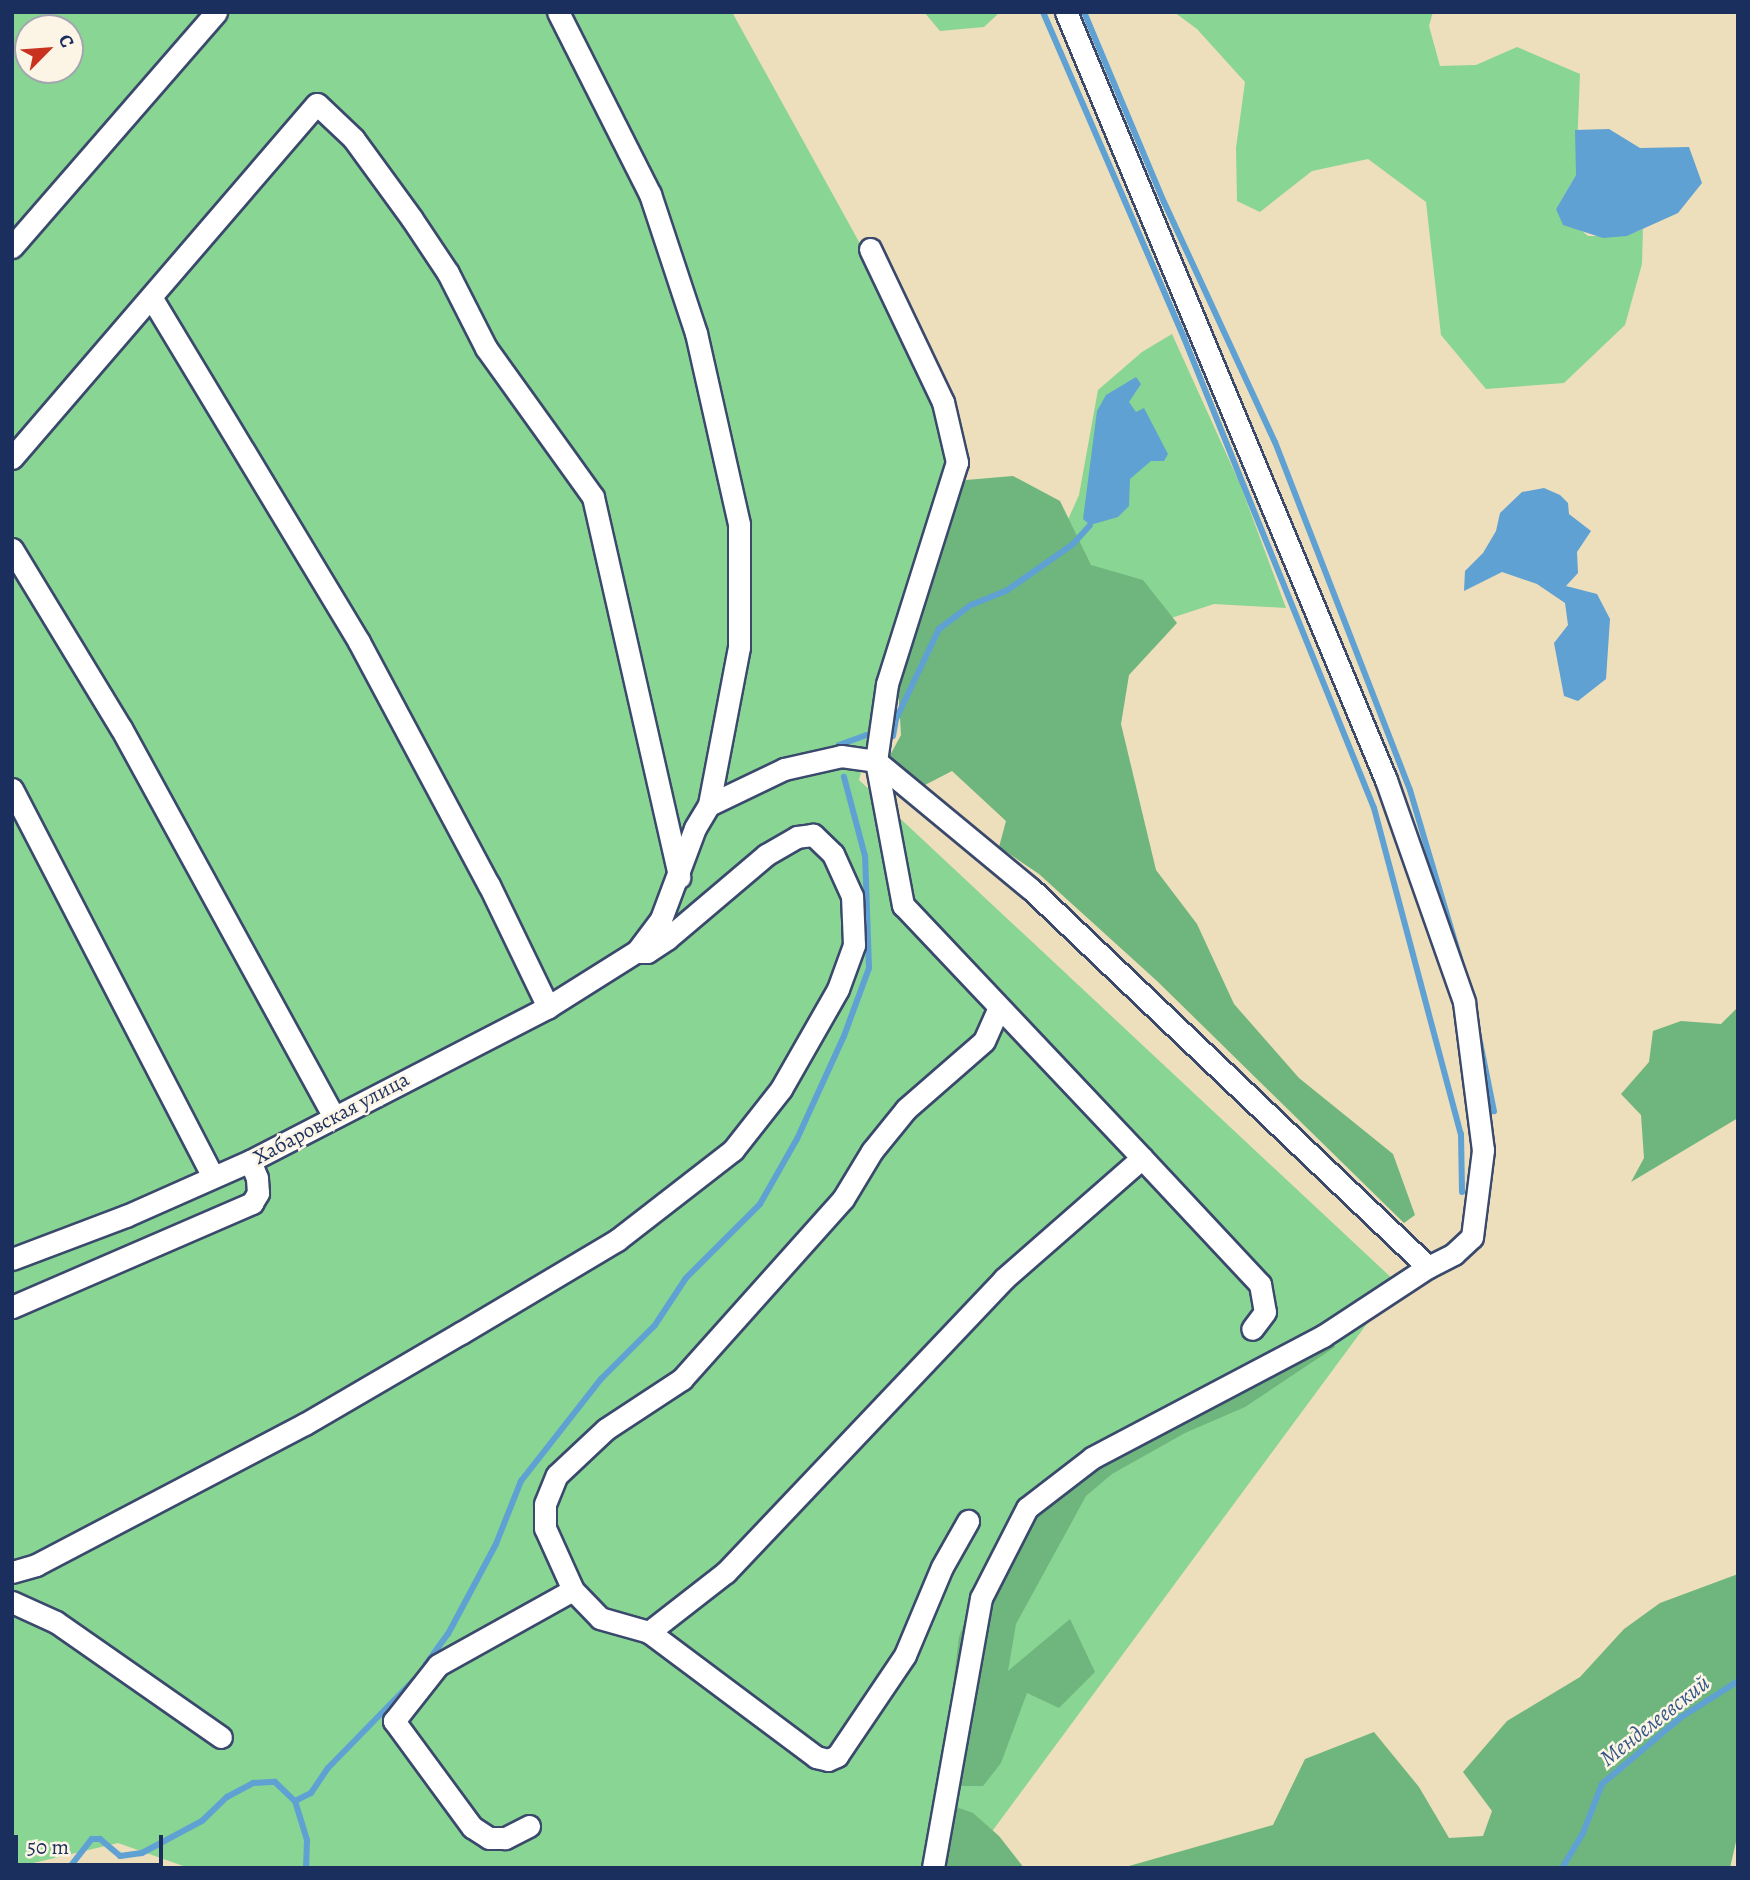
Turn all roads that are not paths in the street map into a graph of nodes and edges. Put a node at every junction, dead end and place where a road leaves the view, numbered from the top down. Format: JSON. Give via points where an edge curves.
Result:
{"nodes":[{"id":1,"x":216,"y":12,"type":"edge"},
{"id":2,"x":558,"y":12,"type":"edge"},
{"id":3,"x":1066,"y":12,"type":"edge"},
{"id":4,"x":12,"y":247,"type":"edge"},
{"id":5,"x":870,"y":249,"type":"dead end"},
{"id":6,"x":150,"y":297,"type":"junction"},
{"id":7,"x":12,"y":458,"type":"edge"},
{"id":8,"x":12,"y":549,"type":"edge"},
{"id":9,"x":876,"y":761,"type":"junction"},
{"id":10,"x":12,"y":789,"type":"edge"},
{"id":11,"x":709,"y":805,"type":"junction"},
{"id":12,"x":679,"y":877,"type":"junction"},
{"id":13,"x":637,"y":951,"type":"junction"},
{"id":14,"x":548,"y":1007,"type":"junction"},
{"id":15,"x":998,"y":1009,"type":"junction"},
{"id":16,"x":333,"y":1115,"type":"junction"},
{"id":17,"x":1142,"y":1158,"type":"junction"},
{"id":18,"x":250,"y":1161,"type":"junction"},
{"id":19,"x":213,"y":1176,"type":"junction"},
{"id":20,"x":12,"y":1259,"type":"edge"},
{"id":21,"x":1428,"y":1267,"type":"junction"},
{"id":22,"x":12,"y":1307,"type":"edge"},
{"id":23,"x":1252,"y":1329,"type":"dead end"},
{"id":24,"x":968,"y":1521,"type":"dead end"},
{"id":25,"x":12,"y":1572,"type":"edge"},
{"id":26,"x":573,"y":1590,"type":"junction"},
{"id":27,"x":12,"y":1602,"type":"edge"},
{"id":28,"x":649,"y":1632,"type":"junction"},
{"id":29,"x":221,"y":1737,"type":"dead end"},
{"id":30,"x":529,"y":1826,"type":"dead end"},
{"id":31,"x":933,"y":1868,"type":"edge"}],
"edges":[{"from":1,"to":4,"type":"street"},
{"from":2,"to":11,"type":"street","via":[[650,194],[696,333],[739,524],[739,646]]},
{"from":3,"to":21,"type":"street","via":[[1385,780],[1464,1002],[1483,1150],[1472,1237],[1454,1254]]},
{"from":5,"to":9,"type":"street","via":[[943,402],[957,462],[887,684]]},
{"from":6,"to":7,"type":"street"},
{"from":6,"to":12,"type":"street","via":[[317,104],[353,138],[447,273],[486,348],[593,497]]},
{"from":6,"to":14,"type":"street","via":[[359,642],[489,885]]},
{"from":8,"to":16,"type":"street","via":[[121,728]]},
{"from":9,"to":11,"type":"street","via":[[841,756],[784,769]]},
{"from":9,"to":15,"type":"street","via":[[903,905]]},
{"from":9,"to":21,"type":"street","via":[[1031,888]]},
{"from":10,"to":19,"type":"street"},
{"from":11,"to":12,"type":"street","via":[[695,828]]},
{"from":12,"to":13,"type":"street","via":[[661,919]]},
{"from":13,"to":14,"type":"street","name":"Хабаровская улица"},
{"from":13,"to":25,"type":"street","via":[[647,953],[667,939],[766,855],[797,837],[813,835],[833,854],[852,896],[854,945],[838,989],[782,1089],[733,1150],[617,1240],[461,1333],[305,1424],[48,1559]]},
{"from":14,"to":16,"type":"street","name":"Хабаровская улица"},
{"from":15,"to":17,"type":"street"},
{"from":15,"to":26,"type":"street","via":[[984,1041],[906,1110],[872,1151],[843,1199],[682,1379],[606,1429],[557,1475],[545,1504],[545,1528]]},
{"from":16,"to":18,"type":"street","name":"Хабаровская улица"},
{"from":17,"to":23,"type":"street","via":[[1259,1284],[1265,1312]]},
{"from":17,"to":28,"type":"street","via":[[1004,1279],[726,1572]]},
{"from":18,"to":19,"type":"street","name":"Хабаровская улица"},
{"from":18,"to":22,"type":"street","via":[[258,1193],[251,1203]]},
{"from":19,"to":20,"type":"street","name":"Хабаровская улица","via":[[126,1216]]},
{"from":21,"to":31,"type":"street","via":[[1322,1336],[1092,1458],[1027,1508],[981,1598]]},
{"from":24,"to":28,"type":"street","via":[[942,1567],[905,1656],[837,1756],[828,1760],[816,1757]]},
{"from":26,"to":28,"type":"street","via":[[600,1618]]},
{"from":26,"to":30,"type":"street","via":[[438,1665],[394,1721],[472,1827],[489,1838],[505,1838]]},
{"from":27,"to":29,"type":"street","via":[[56,1622]]}]}
